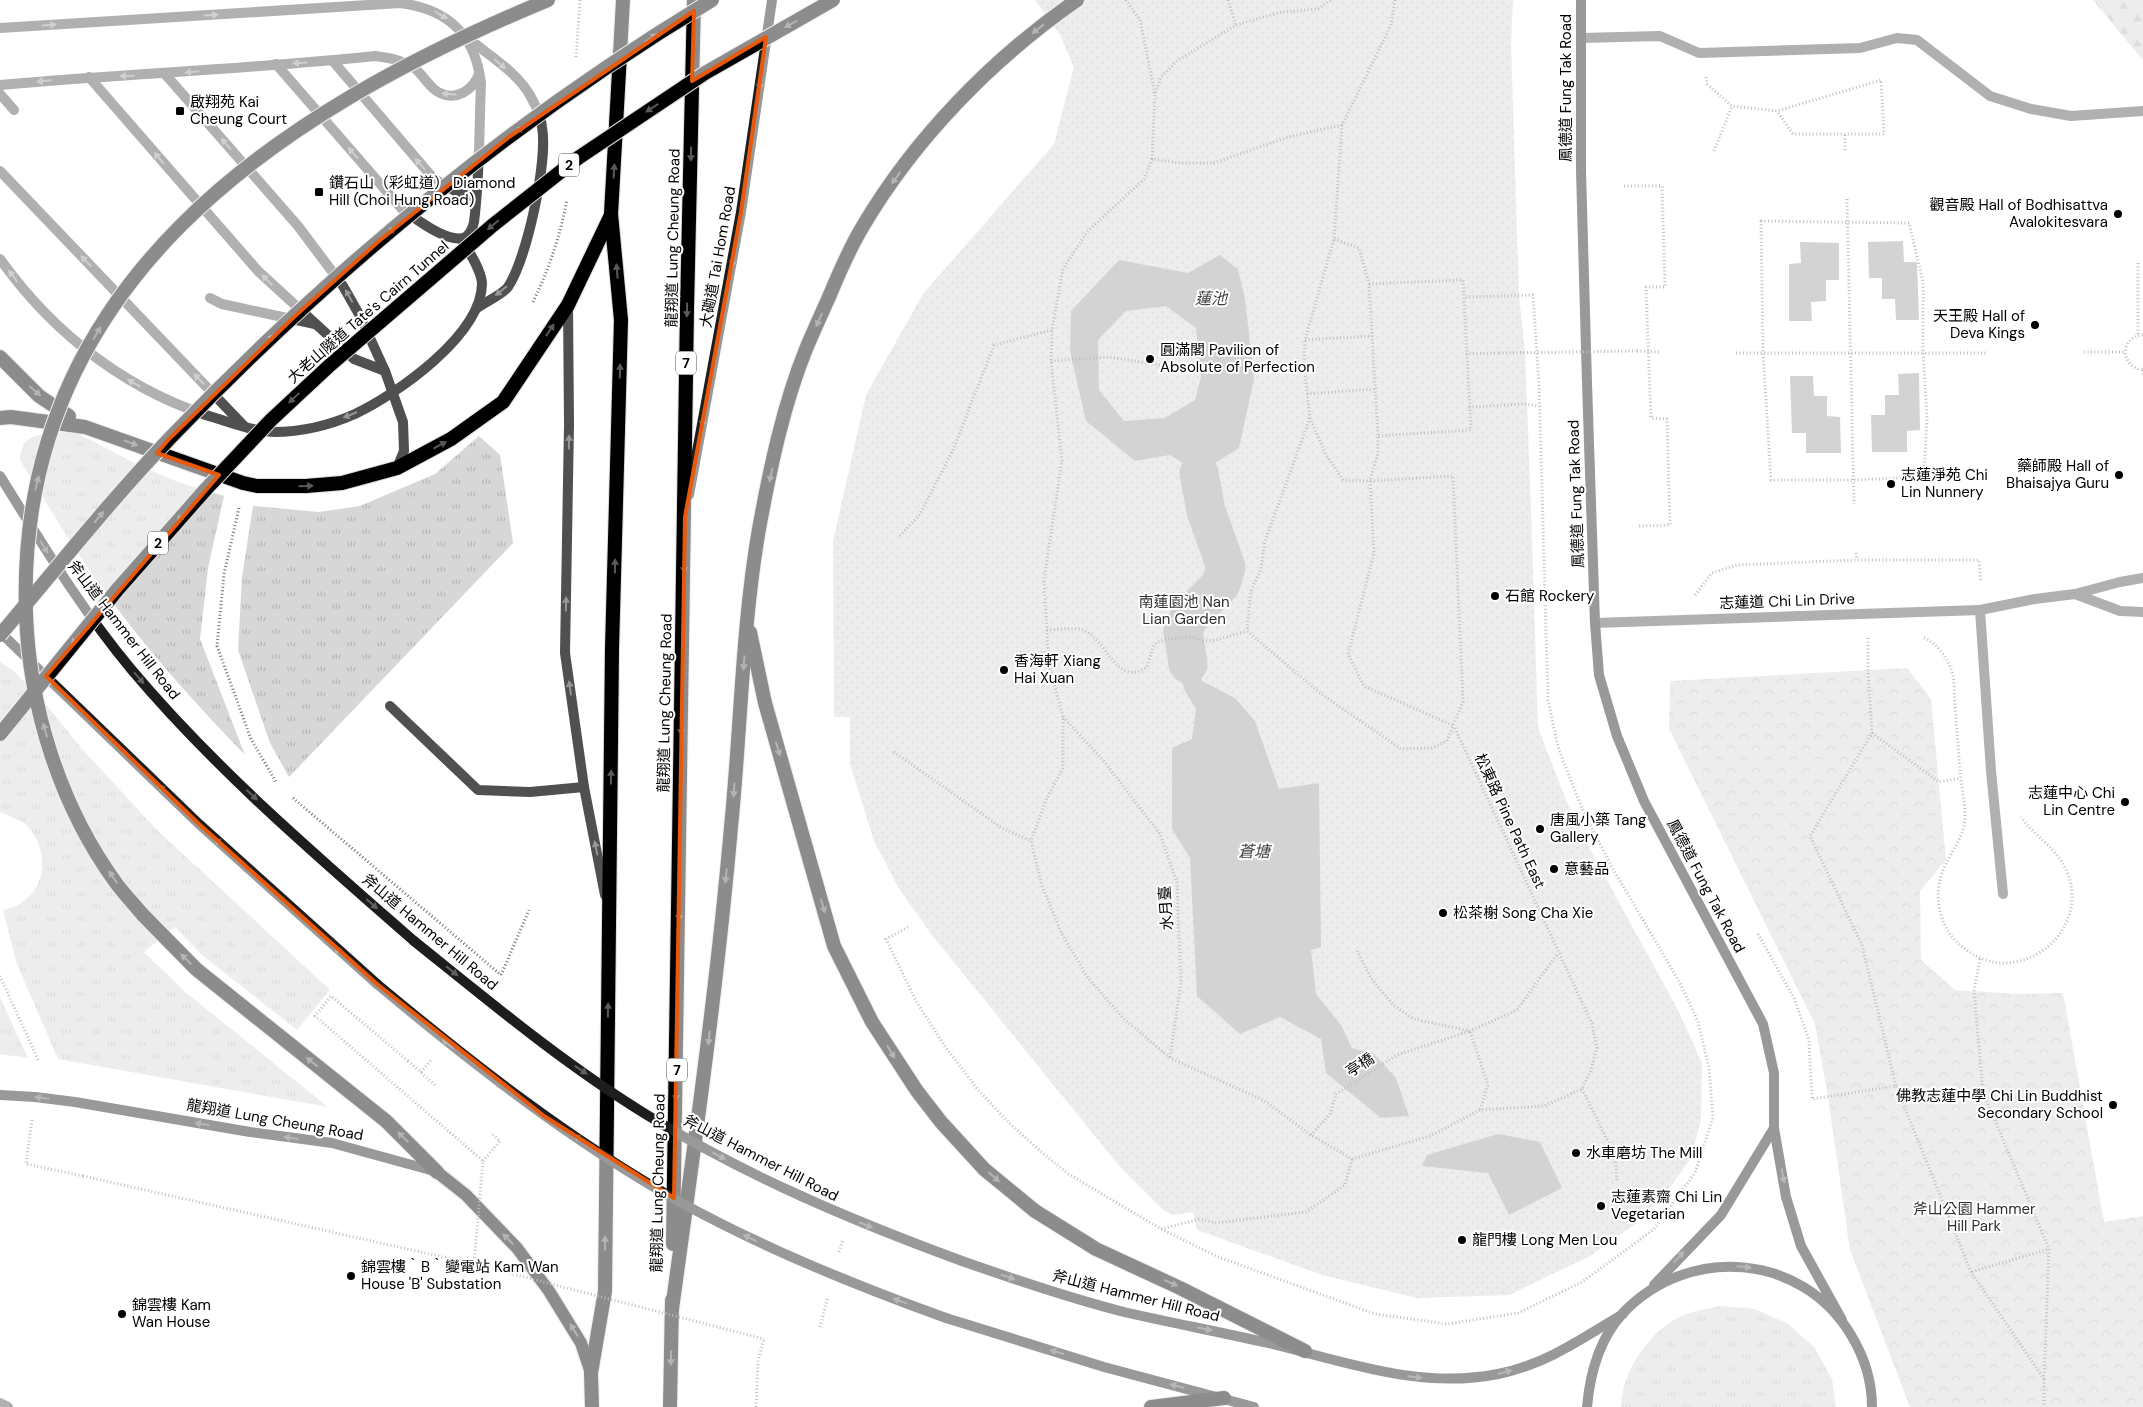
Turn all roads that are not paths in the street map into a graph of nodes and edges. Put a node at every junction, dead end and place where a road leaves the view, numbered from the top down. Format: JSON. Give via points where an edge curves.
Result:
{"nodes":[{"id":1,"x":548,"y":0,"type":"edge"},
{"id":2,"x":623,"y":0,"type":"edge"},
{"id":3,"x":694,"y":0,"type":"edge"},
{"id":4,"x":712,"y":0,"type":"edge"},
{"id":5,"x":772,"y":0,"type":"edge"},
{"id":6,"x":834,"y":0,"type":"edge"},
{"id":7,"x":1077,"y":0,"type":"edge"},
{"id":8,"x":1581,"y":0,"type":"edge"},
{"id":9,"x":0,"y":28,"type":"edge"},
{"id":10,"x":462,"y":33,"type":"junction"},
{"id":11,"x":1581,"y":38,"type":"junction"},
{"id":12,"x":332,"y":60,"type":"junction"},
{"id":13,"x":276,"y":64,"type":"junction"},
{"id":14,"x":479,"y":65,"type":"junction"},
{"id":15,"x":165,"y":74,"type":"junction"},
{"id":16,"x":89,"y":77,"type":"junction"},
{"id":17,"x":0,"y":86,"type":"edge"},
{"id":18,"x":0,"y":94,"type":"edge"},
{"id":19,"x":14,"y":110,"type":"dead end"},
{"id":20,"x":2143,"y":111,"type":"edge"},
{"id":21,"x":0,"y":171,"type":"edge"},
{"id":22,"x":475,"y":197,"type":"junction"},
{"id":23,"x":611,"y":214,"type":"junction"},
{"id":24,"x":461,"y":238,"type":"junction"},
{"id":25,"x":0,"y":259,"type":"edge"},
{"id":26,"x":210,"y":298,"type":"dead end"},
{"id":27,"x":568,"y":304,"type":"junction"},
{"id":28,"x":476,"y":308,"type":"junction"},
{"id":29,"x":316,"y":324,"type":"junction"},
{"id":30,"x":0,"y":357,"type":"edge"},
{"id":31,"x":385,"y":371,"type":"junction"},
{"id":32,"x":393,"y":393,"type":"junction"},
{"id":33,"x":0,"y":418,"type":"edge"},
{"id":34,"x":244,"y":426,"type":"junction"},
{"id":35,"x":85,"y":427,"type":"junction"},
{"id":36,"x":397,"y":468,"type":"junction"},
{"id":37,"x":0,"y":476,"type":"edge"},
{"id":38,"x":685,"y":517,"type":"junction"},
{"id":39,"x":2143,"y":578,"type":"edge"},
{"id":40,"x":2075,"y":594,"type":"junction"},
{"id":41,"x":1980,"y":610,"type":"junction"},
{"id":42,"x":2143,"y":612,"type":"edge"},
{"id":43,"x":748,"y":619,"type":"junction"},
{"id":44,"x":1595,"y":622,"type":"junction"},
{"id":45,"x":0,"y":633,"type":"edge"},
{"id":46,"x":390,"y":706,"type":"dead end"},
{"id":47,"x":0,"y":734,"type":"edge"},
{"id":48,"x":584,"y":787,"type":"junction"},
{"id":49,"x":2003,"y":894,"type":"dead end"},
{"id":50,"x":609,"y":913,"type":"junction"},
{"id":51,"x":0,"y":1095,"type":"edge"},
{"id":52,"x":1774,"y":1128,"type":"junction"},
{"id":53,"x":437,"y":1172,"type":"junction"},
{"id":54,"x":1646,"y":1293,"type":"junction"},
{"id":55,"x":672,"y":1309,"type":"junction"},
{"id":56,"x":1623,"y":1314,"type":"junction"},
{"id":57,"x":1842,"y":1320,"type":"junction"},
{"id":58,"x":1304,"y":1352,"type":"junction"},
{"id":59,"x":591,"y":1373,"type":"junction"},
{"id":60,"x":1872,"y":1389,"type":"junction"},
{"id":61,"x":1224,"y":1398,"type":"junction"},
{"id":62,"x":0,"y":1403,"type":"edge"},
{"id":63,"x":8,"y":1407,"type":"edge"},
{"id":64,"x":592,"y":1407,"type":"edge"},
{"id":65,"x":670,"y":1407,"type":"edge"},
{"id":66,"x":1151,"y":1407,"type":"edge"},
{"id":67,"x":1254,"y":1407,"type":"edge"},
{"id":68,"x":1587,"y":1407,"type":"edge"},
{"id":69,"x":1872,"y":1407,"type":"edge"},
{"id":70,"x":1880,"y":1407,"type":"edge"}],
"edges":[{"from":53,"to":1,"type":"highway","one_way":true,"bridge":true,"via":[[386,1121],[196,969],[116,883],[78,818],[43,723],[29,660],[25,591],[30,515],[45,453],[66,391],[114,305],[174,231],[232,178],[310,122],[432,52]]},
{"from":23,"to":2,"type":"highway","name":"龍翔道 Lung Cheung Road","one_way":true},
{"from":3,"to":38,"type":"highway","name":"龍翔道 Lung Cheung Road","number":"7","one_way":true},
{"from":45,"to":4,"type":"highway","one_way":true,"bridge":true,"via":[[169,439],[333,280],[509,137]]},
{"from":5,"to":38,"type":"main road","name":"大磡道 Tai Hom Road","one_way":true,"via":[[741,212]]},
{"from":6,"to":47,"type":"highway","name":"大老山隧道 Tate's Cairn Tunnel","number":"2","one_way":true,"bridge":true,"via":[[705,73],[578,158],[493,225],[330,364],[206,489],[116,590]]},
{"from":7,"to":43,"type":"highway","one_way":true,"via":[[1028,37],[948,113],[880,199],[862,228],[805,351],[778,437],[759,529]]},
{"from":8,"to":11,"type":"main road","name":"鳳德道 Fung Tak Road"},
{"from":9,"to":10,"type":"street","one_way":true,"via":[[400,3],[434,11],[450,20]]},
{"from":10,"to":14,"type":"street"},
{"from":10,"to":28,"type":"street","one_way":true,"via":[[522,83],[539,112],[543,128],[537,196],[520,258],[507,288]]},
{"from":11,"to":20,"type":"street","via":[[1660,36],[1700,53],[1860,48],[1897,38],[1917,40],[1990,96],[2031,109],[2071,116]]},
{"from":11,"to":44,"type":"main road","name":"鳳德道 Fung Tak Road","via":[[1582,190]]},
{"from":12,"to":13,"type":"street","one_way":true},
{"from":14,"to":12,"type":"street","one_way":true,"via":[[479,74],[470,89],[454,96],[438,92],[415,69],[399,59],[375,56]]},
{"from":22,"to":12,"type":"street","one_way":true,"via":[[460,194],[433,178]]},
{"from":13,"to":15,"type":"street","one_way":true},
{"from":24,"to":13,"type":"street","one_way":true,"via":[[435,231],[402,209]]},
{"from":14,"to":22,"type":"street","via":[[481,83]]},
{"from":15,"to":16,"type":"street","one_way":true},
{"from":31,"to":15,"type":"street","one_way":true,"via":[[360,316],[325,261]]},
{"from":16,"to":17,"type":"street","one_way":true},
{"from":29,"to":16,"type":"street","one_way":true,"via":[[248,260]]},
{"from":18,"to":19,"type":"street"},
{"from":34,"to":21,"type":"street","one_way":true},
{"from":22,"to":24,"type":"street","via":[[472,229]]},
{"from":23,"to":27,"type":"highway"},
{"from":50,"to":23,"type":"highway","name":"龍翔道 Lung Cheung Road","one_way":true,"via":[[621,320]]},
{"from":24,"to":28,"type":"street","via":[[482,282]]},
{"from":34,"to":25,"type":"street","one_way":true,"via":[[206,416],[169,401],[100,361],[40,308]]},
{"from":26,"to":29,"type":"street","via":[[222,304]]},
{"from":36,"to":27,"type":"highway","one_way":true,"via":[[452,439],[503,402]]},
{"from":48,"to":27,"type":"street","one_way":true,"via":[[565,653]]},
{"from":28,"to":32,"type":"street","via":[[458,337]]},
{"from":29,"to":31,"type":"street","via":[[354,359]]},
{"from":30,"to":35,"type":"highway","one_way":true,"via":[[40,396]]},
{"from":31,"to":32,"type":"street"},
{"from":32,"to":34,"type":"street","one_way":true,"via":[[354,414],[305,429],[273,432]]},
{"from":32,"to":36,"type":"street","via":[[405,434],[404,450]]},
{"from":33,"to":35,"type":"highway"},
{"from":35,"to":36,"type":"highway","one_way":true,"via":[[257,486],[342,483]]},
{"from":37,"to":58,"type":"main road","name":"斧山道 Hammer Hill Road","one_way":true,"bridge":true,"via":[[90,616],[167,710],[336,873],[414,941],[571,1064],[646,1114],[754,1175],[887,1234],[1046,1290],[1124,1312]]},
{"from":38,"to":55,"type":"highway","name":"龍翔道 Lung Cheung Road","number":"7","one_way":true},
{"from":39,"to":40,"type":"street","name":"志蓮道 Chi Lin Drive"},
{"from":40,"to":41,"type":"street","name":"志蓮道 Chi Lin Drive"},
{"from":40,"to":42,"type":"street","name":"志蓮道 Chi Lin Drive","via":[[2120,611]]},
{"from":41,"to":44,"type":"street","name":"志蓮道 Chi Lin Drive"},
{"from":41,"to":49,"type":"street"},
{"from":43,"to":55,"type":"highway","one_way":true,"via":[[732,828],[707,1050]]},
{"from":43,"to":58,"type":"highway","one_way":true,"via":[[765,703],[834,946],[872,1022],[917,1091],[964,1148],[1035,1211],[1096,1249]]},
{"from":44,"to":52,"type":"main road","name":"鳳德道 Fung Tak Road","via":[[1599,675],[1616,736],[1644,801],[1763,1024],[1774,1073]]},
{"from":61,"to":45,"type":"main road","one_way":true,"bridge":true,"via":[[946,1318],[817,1270],[680,1202],[617,1164],[544,1116],[461,1054],[377,984],[199,824]]},
{"from":46,"to":48,"type":"street","via":[[478,790],[530,792]]},
{"from":50,"to":48,"type":"street","one_way":true},
{"from":59,"to":50,"type":"highway","name":"龍翔道 Lung Cheung Road","one_way":true,"via":[[605,1291]]},
{"from":53,"to":51,"type":"main road","name":"龍翔道 Lung Cheung Road","one_way":true,"via":[[332,1143],[75,1102]]},
{"from":54,"to":52,"type":"main road","one_way":true,"via":[[1721,1216]]},
{"from":52,"to":57,"type":"main road","name":"鳳德道 Fung Tak Road","one_way":true,"via":[[1786,1197],[1801,1246]]},
{"from":59,"to":53,"type":"main road","name":"龍翔道 Lung Cheung Road","one_way":true,"via":[[581,1342],[522,1255],[466,1195]]},
{"from":54,"to":56,"type":"main road"},
{"from":54,"to":57,"type":"main road","one_way":true,"via":[[1669,1279],[1695,1270],[1749,1267],[1800,1285],[1823,1300]]},
{"from":55,"to":65,"type":"highway","name":"龍翔道 Lung Cheung Road","number":"7","one_way":true},
{"from":58,"to":56,"type":"main road","name":"斧山道 Hammer Hill Road","one_way":true,"via":[[1418,1378],[1457,1379],[1498,1374],[1544,1361]]},
{"from":56,"to":68,"type":"main road","via":[[1607,1336],[1596,1360]]},
{"from":57,"to":60,"type":"main road","via":[[1862,1352]]},
{"from":59,"to":64,"type":"highway","name":"龍翔道 Lung Cheung Road"},
{"from":60,"to":69,"type":"main road"},
{"from":60,"to":70,"type":"main road"},
{"from":61,"to":66,"type":"highway"},
{"from":61,"to":67,"type":"main road"},
{"from":62,"to":63,"type":"street"}]}
